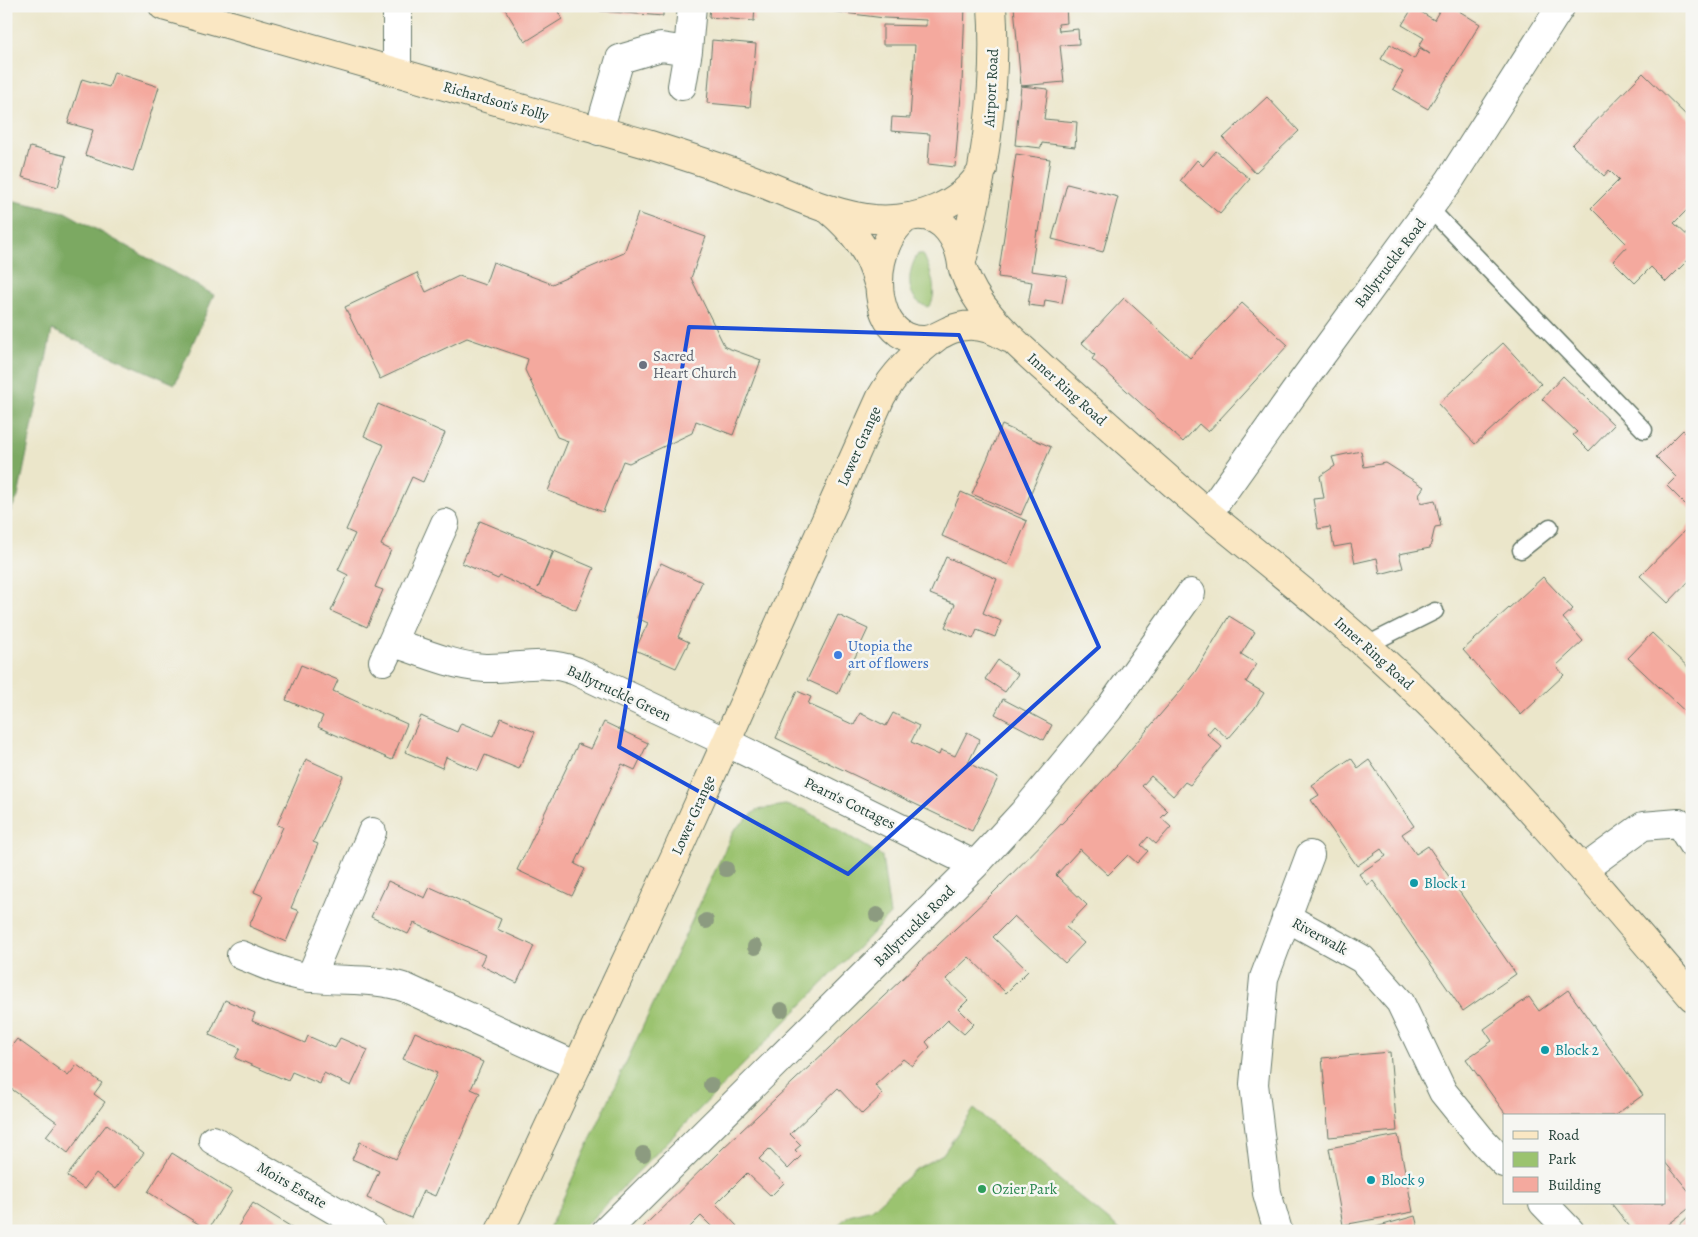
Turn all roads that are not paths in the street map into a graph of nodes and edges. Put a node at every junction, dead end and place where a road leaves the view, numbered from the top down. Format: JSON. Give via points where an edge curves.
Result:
{"nodes":[{"id":1,"x":163,"y":6,"type":"edge"},
{"id":2,"x":397,"y":6,"type":"edge"},
{"id":3,"x":692,"y":6,"type":"edge"},
{"id":4,"x":992,"y":6,"type":"edge"},
{"id":5,"x":1561,"y":6,"type":"edge"},
{"id":6,"x":688,"y":52,"type":"junction"},
{"id":7,"x":397,"y":72,"type":"junction"},
{"id":8,"x":682,"y":86,"type":"dead end"},
{"id":9,"x":599,"y":131,"type":"junction"},
{"id":10,"x":983,"y":169,"type":"junction"},
{"id":11,"x":826,"y":208,"type":"junction"},
{"id":12,"x":1430,"y":209,"type":"junction"},
{"id":13,"x":912,"y":216,"type":"junction"},
{"id":14,"x":962,"y":265,"type":"junction"},
{"id":15,"x":878,"y":285,"type":"junction"},
{"id":16,"x":885,"y":316,"type":"junction"},
{"id":17,"x":940,"y":335,"type":"junction"},
{"id":18,"x":1019,"y":346,"type":"junction"},
{"id":19,"x":881,"y":397,"type":"junction"},
{"id":20,"x":1644,"y":430,"type":"dead end"},
{"id":21,"x":1208,"y":514,"type":"junction"},
{"id":22,"x":445,"y":523,"type":"dead end"},
{"id":23,"x":1550,"y":527,"type":"dead end"},
{"id":24,"x":1521,"y":550,"type":"dead end"},
{"id":25,"x":1191,"y":594,"type":"dead end"},
{"id":26,"x":1435,"y":610,"type":"dead end"},
{"id":27,"x":1367,"y":645,"type":"junction"},
{"id":28,"x":726,"y":742,"type":"junction"},
{"id":29,"x":372,"y":832,"type":"dead end"},
{"id":30,"x":1692,"y":844,"type":"edge"},
{"id":31,"x":1310,"y":855,"type":"dead end"},
{"id":32,"x":975,"y":865,"type":"junction"},
{"id":33,"x":1584,"y":869,"type":"junction"},
{"id":34,"x":1286,"y":917,"type":"junction"},
{"id":35,"x":241,"y":956,"type":"dead end"},
{"id":36,"x":310,"y":978,"type":"junction"},
{"id":37,"x":1692,"y":997,"type":"edge"},
{"id":38,"x":577,"y":1066,"type":"junction"},
{"id":39,"x":213,"y":1140,"type":"dead end"},
{"id":40,"x":1503,"y":1162,"type":"edge"},
{"id":41,"x":1544,"y":1204,"type":"edge"},
{"id":42,"x":371,"y":1231,"type":"edge"},
{"id":43,"x":500,"y":1231,"type":"edge"},
{"id":44,"x":606,"y":1231,"type":"edge"},
{"id":45,"x":1278,"y":1231,"type":"edge"},
{"id":46,"x":1570,"y":1231,"type":"edge"}],
"edges":[{"from":1,"to":7,"type":"main road","name":"Richardson's Folly"},
{"from":2,"to":7,"type":"street"},
{"from":3,"to":6,"type":"street"},
{"from":4,"to":10,"type":"main road","name":"Airport Road","via":[[991,98]]},
{"from":5,"to":12,"type":"street","name":"Ballytruckle Road"},
{"from":6,"to":8,"type":"street"},
{"from":6,"to":9,"type":"street","via":[[661,47],[620,59]]},
{"from":7,"to":9,"type":"main road","name":"Richardson's Folly"},
{"from":9,"to":11,"type":"main road","name":"Richardson's Folly","via":[[710,165]]},
{"from":10,"to":13,"type":"main road","via":[[973,185],[958,197]]},
{"from":10,"to":14,"type":"main road","name":"Airport Road"},
{"from":11,"to":13,"type":"main road","via":[[875,219]]},
{"from":11,"to":15,"type":"main road","via":[[861,242],[872,261]]},
{"from":12,"to":20,"type":"lane"},
{"from":12,"to":21,"type":"street","name":"Ballytruckle Road"},
{"from":13,"to":14,"type":"main road","via":[[928,216],[946,227],[954,238]]},
{"from":13,"to":15,"type":"main road","via":[[896,228],[888,242]]},
{"from":14,"to":17,"type":"main road","via":[[963,293],[959,310],[951,326]]},
{"from":14,"to":18,"type":"main road","via":[[970,288],[984,308]]},
{"from":15,"to":16,"type":"main road"},
{"from":16,"to":17,"type":"main road","via":[[905,336],[922,340]]},
{"from":16,"to":19,"type":"main road","via":[[889,347]]},
{"from":17,"to":18,"type":"main road","via":[[958,327],[980,326]]},
{"from":17,"to":19,"type":"main road","via":[[903,366]]},
{"from":18,"to":21,"type":"main road","name":"Inner Ring Road"},
{"from":19,"to":28,"type":"main road","name":"Lower Grange"},
{"from":21,"to":27,"type":"main road","name":"Inner Ring Road"},
{"from":22,"to":28,"type":"street","name":"Ballytruckle Green","via":[[388,651],[473,666],[560,666]]},
{"from":23,"to":24,"type":"lane"},
{"from":25,"to":32,"type":"street","name":"Ballytruckle Road","via":[[1083,742]]},
{"from":26,"to":27,"type":"lane"},
{"from":27,"to":33,"type":"main road","name":"Inner Ring Road","via":[[1455,730]]},
{"from":28,"to":32,"type":"street","name":"Pearn's Cottages"},
{"from":28,"to":38,"type":"main road","name":"Lower Grange"},
{"from":29,"to":36,"type":"street"},
{"from":30,"to":33,"type":"street","via":[[1679,823],[1643,826]]},
{"from":31,"to":34,"type":"street"},
{"from":32,"to":44,"type":"street","name":"Ballytruckle Road"},
{"from":33,"to":37,"type":"main road","name":"Inner Ring Road"},
{"from":34,"to":40,"type":"street","name":"Riverwalk","via":[[1362,959],[1400,1002],[1443,1092]]},
{"from":34,"to":45,"type":"street","name":"Riverwalk","via":[[1264,978],[1254,1084],[1267,1193]]},
{"from":35,"to":36,"type":"street","via":[[289,974]]},
{"from":36,"to":38,"type":"street","via":[[396,985]]},
{"from":38,"to":43,"type":"main road","name":"Lower Grange"},
{"from":39,"to":42,"type":"street","name":"Moirs Estate"},
{"from":41,"to":46,"type":"street"}]}
